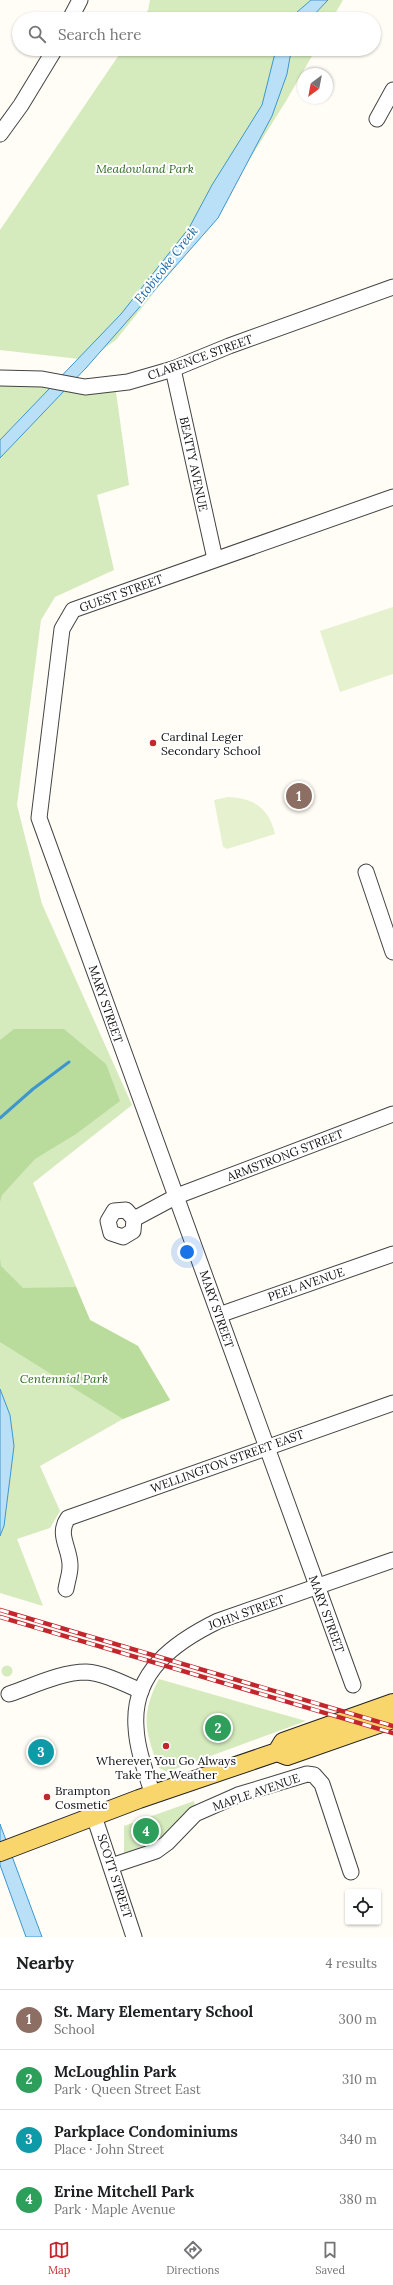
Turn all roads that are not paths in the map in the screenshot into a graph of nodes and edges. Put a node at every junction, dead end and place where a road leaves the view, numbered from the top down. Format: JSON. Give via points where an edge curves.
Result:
{"nodes":[{"id":1,"x":80,"y":0,"type":"edge"},
{"id":2,"x":74,"y":12,"type":"edge"},
{"id":3,"x":51,"y":56,"type":"edge"},
{"id":4,"x":393,"y":90,"type":"edge"},
{"id":5,"x":377,"y":120,"type":"dead end"},
{"id":6,"x":0,"y":134,"type":"edge"},
{"id":7,"x":393,"y":287,"type":"edge"},
{"id":8,"x":173,"y":369,"type":"junction"},
{"id":9,"x":0,"y":378,"type":"edge"},
{"id":10,"x":393,"y":497,"type":"edge"},
{"id":11,"x":215,"y":559,"type":"junction"},
{"id":12,"x":366,"y":872,"type":"dead end"},
{"id":13,"x":65,"y":888,"type":"joint"},
{"id":14,"x":393,"y":952,"type":"edge"},
{"id":15,"x":393,"y":1114,"type":"edge"},
{"id":16,"x":177,"y":1196,"type":"junction"},
{"id":17,"x":134,"y":1219,"type":"dead end"},
{"id":18,"x":393,"y":1254,"type":"edge"},
{"id":19,"x":219,"y":1315,"type":"junction"},
{"id":20,"x":393,"y":1402,"type":"edge"},
{"id":21,"x":265,"y":1447,"type":"junction"},
{"id":22,"x":393,"y":1560,"type":"edge"},
{"id":23,"x":317,"y":1587,"type":"junction"},
{"id":24,"x":66,"y":1589,"type":"dead end"},
{"id":25,"x":353,"y":1685,"type":"dead end"},
{"id":26,"x":141,"y":1691,"type":"junction"},
{"id":27,"x":9,"y":1694,"type":"dead end"},
{"id":28,"x":393,"y":1703,"type":"edge"},
{"id":29,"x":393,"y":1718,"type":"edge"},
{"id":30,"x":277,"y":1752,"type":"junction"},
{"id":31,"x":153,"y":1794,"type":"junction"},
{"id":32,"x":94,"y":1816,"type":"junction"},
{"id":33,"x":0,"y":1852,"type":"edge"},
{"id":34,"x":111,"y":1866,"type":"junction"},
{"id":35,"x":351,"y":1872,"type":"dead end"},
{"id":36,"x":134,"y":1937,"type":"edge"}],
"edges":[{"from":1,"to":2,"type":"street"},
{"from":3,"to":6,"type":"street"},
{"from":4,"to":5,"type":"street"},
{"from":7,"to":8,"type":"street","name":"CLARENCE STREET"},
{"from":8,"to":9,"type":"street","name":"CLARENCE STREET","via":[[128,382],[85,386],[42,379]]},
{"from":8,"to":11,"type":"street","name":"BEATTY AVENUE"},
{"from":10,"to":11,"type":"street","name":"GUEST STREET"},
{"from":11,"to":13,"type":"street","name":"GUEST STREET","via":[[73,610],[65,622],[62,629],[39,818]]},
{"from":12,"to":14,"type":"street"},
{"from":13,"to":16,"type":"street","name":"MARY STREET"},
{"from":15,"to":16,"type":"street","name":"ARMSTRONG STREET"},
{"from":16,"to":17,"type":"street","name":"ARMSTRONG STREET"},
{"from":16,"to":19,"type":"street","name":"MARY STREET"},
{"from":18,"to":19,"type":"street","name":"PEEL AVENUE"},
{"from":19,"to":21,"type":"street","name":"MARY STREET"},
{"from":20,"to":21,"type":"street","name":"WELLINGTON STREET EAST"},
{"from":21,"to":23,"type":"street","name":"MARY STREET"},
{"from":21,"to":24,"type":"street","name":"WELLINGTON STREET EAST","via":[[68,1518],[64,1524],[63,1537],[70,1566]]},
{"from":22,"to":23,"type":"street","name":"JOHN STREET"},
{"from":23,"to":25,"type":"street","name":"MARY STREET"},
{"from":23,"to":26,"type":"street","name":"JOHN STREET","via":[[218,1621],[195,1632],[167,1652],[151,1672]]},
{"from":26,"to":27,"type":"street","via":[[87,1672],[69,1674]]},
{"from":26,"to":31,"type":"street","name":"JOHN STREET","via":[[136,1734]]},
{"from":28,"to":30,"type":"main road","via":[[283,1742]]},
{"from":29,"to":30,"type":"main road","via":[[287,1756]]},
{"from":30,"to":31,"type":"main road"},
{"from":31,"to":32,"type":"main road"},
{"from":32,"to":33,"type":"main road"},
{"from":32,"to":34,"type":"street","name":"SCOTT STREET"},
{"from":34,"to":35,"type":"street","name":"MAPLE AVENUE","via":[[156,1851],[195,1814],[238,1795],[307,1774],[314,1775],[322,1784]]},
{"from":34,"to":36,"type":"street","name":"SCOTT STREET"}]}
